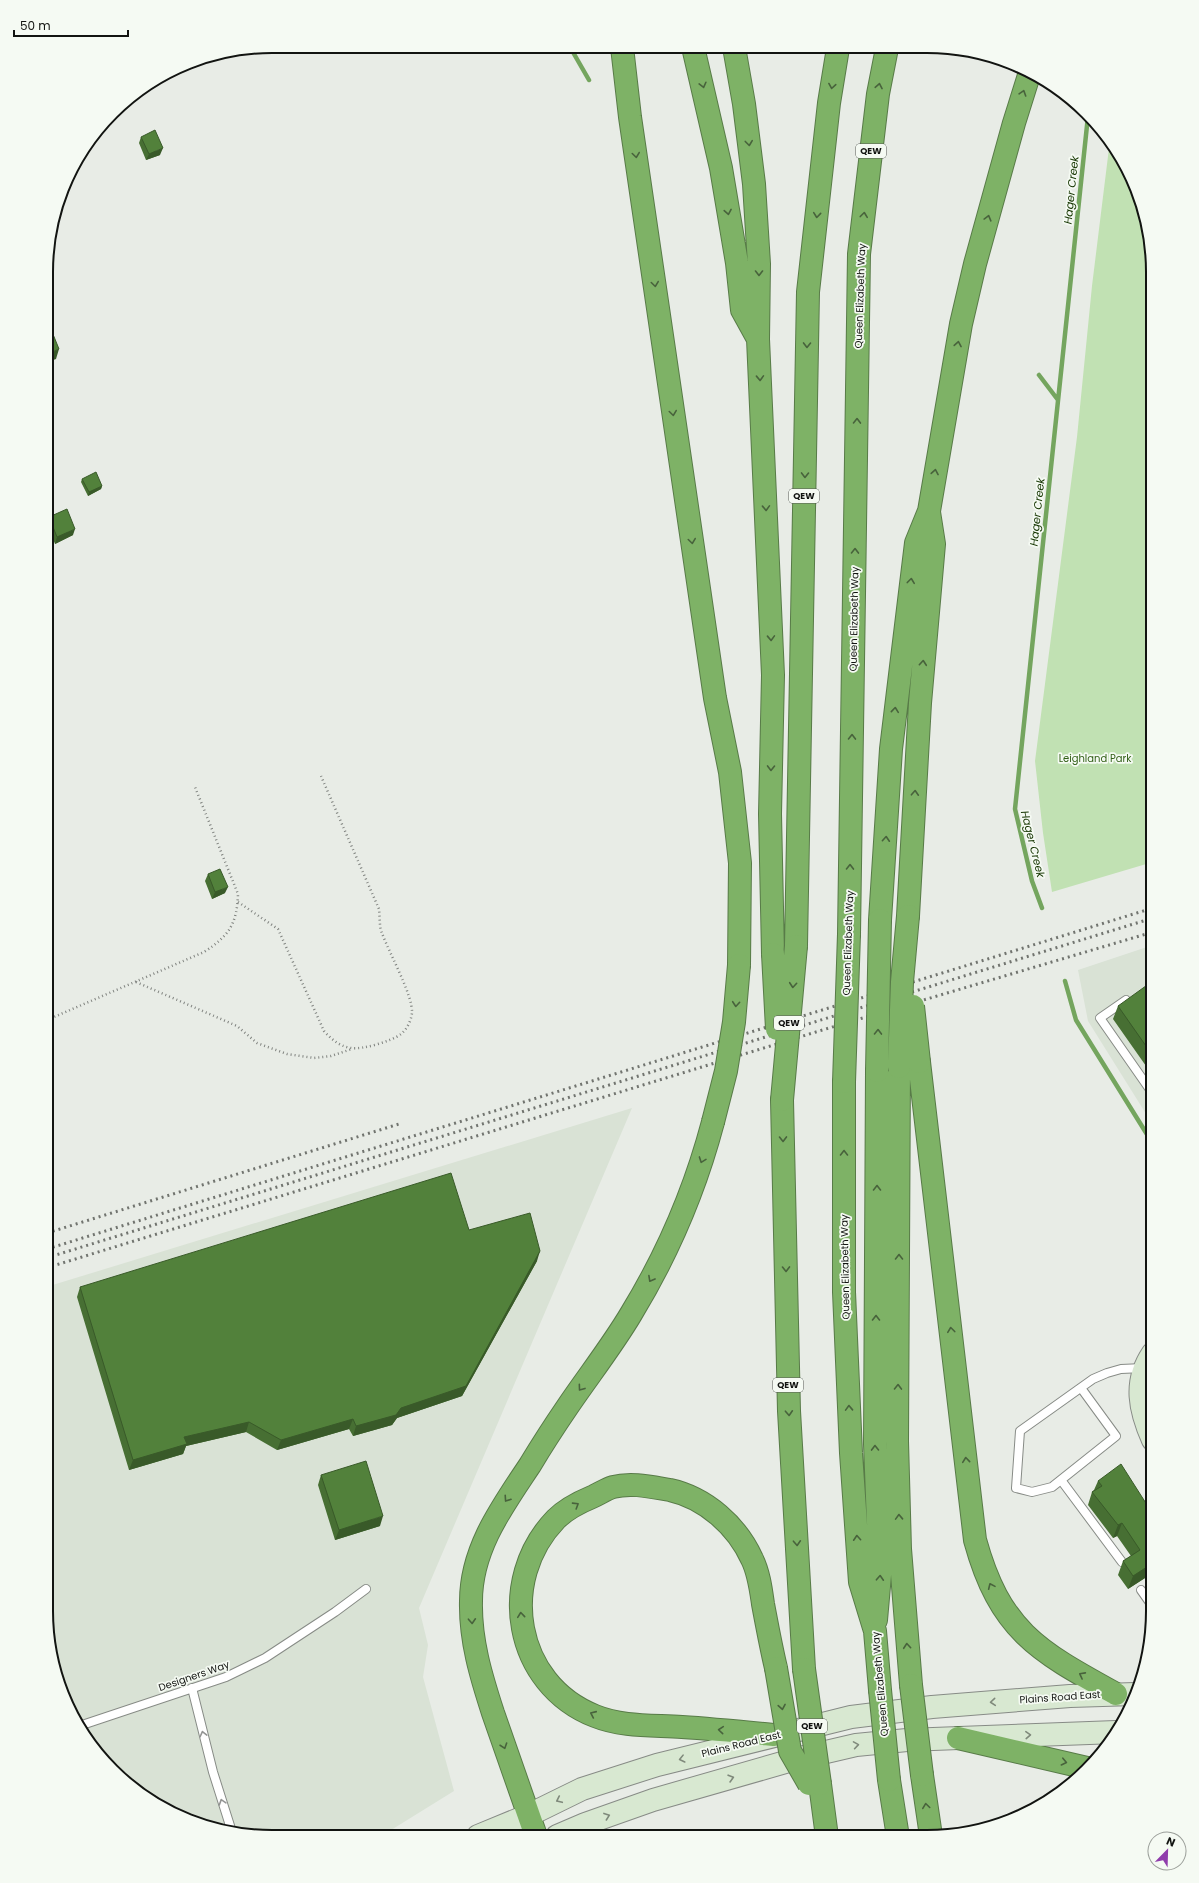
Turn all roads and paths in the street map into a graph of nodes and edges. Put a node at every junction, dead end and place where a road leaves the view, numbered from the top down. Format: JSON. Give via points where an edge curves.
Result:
{"nodes":[{"id":1,"x":609,"y":53,"type":"edge"},
{"id":2,"x":623,"y":53,"type":"edge"},
{"id":3,"x":694,"y":53,"type":"edge"},
{"id":4,"x":735,"y":53,"type":"edge"},
{"id":5,"x":837,"y":53,"type":"edge"},
{"id":6,"x":886,"y":53,"type":"edge"},
{"id":7,"x":1028,"y":78,"type":"edge"},
{"id":8,"x":630,"y":117,"type":"junction"},
{"id":9,"x":758,"y":339,"type":"junction"},
{"id":10,"x":929,"y":511,"type":"junction"},
{"id":11,"x":321,"y":776,"type":"dead end"},
{"id":12,"x":195,"y":787,"type":"dead end"},
{"id":13,"x":238,"y":902,"type":"junction"},
{"id":14,"x":135,"y":981,"type":"junction"},
{"id":15,"x":1132,"y":996,"type":"edge"},
{"id":16,"x":53,"y":1017,"type":"edge"},
{"id":17,"x":352,"y":1048,"type":"junction"},
{"id":18,"x":909,"y":1065,"type":"junction"},
{"id":19,"x":1146,"y":1084,"type":"edge"},
{"id":20,"x":782,"y":1100,"type":"junction"},
{"id":21,"x":1146,"y":1361,"type":"edge"},
{"id":22,"x":1146,"y":1366,"type":"edge"},
{"id":23,"x":1081,"y":1388,"type":"junction"},
{"id":24,"x":1146,"y":1419,"type":"edge"},
{"id":25,"x":1061,"y":1480,"type":"junction"},
{"id":26,"x":1122,"y":1562,"type":"edge"},
{"id":27,"x":366,"y":1589,"type":"dead end"},
{"id":28,"x":1141,"y":1590,"type":"dead end"},
{"id":29,"x":1146,"y":1598,"type":"edge"},
{"id":30,"x":875,"y":1631,"type":"junction"},
{"id":31,"x":192,"y":1688,"type":"junction"},
{"id":32,"x":1126,"y":1694,"type":"edge"},
{"id":33,"x":84,"y":1724,"type":"edge"},
{"id":34,"x":1110,"y":1732,"type":"edge"},
{"id":35,"x":774,"y":1735,"type":"junction"},
{"id":36,"x":958,"y":1738,"type":"junction"},
{"id":37,"x":1081,"y":1767,"type":"edge"},
{"id":38,"x":815,"y":1784,"type":"junction"},
{"id":39,"x":529,"y":1815,"type":"junction"},
{"id":40,"x":230,"y":1826,"type":"edge"},
{"id":41,"x":493,"y":1830,"type":"edge"},
{"id":42,"x":534,"y":1830,"type":"edge"},
{"id":43,"x":572,"y":1830,"type":"edge"},
{"id":44,"x":826,"y":1830,"type":"edge"},
{"id":45,"x":897,"y":1830,"type":"edge"},
{"id":46,"x":930,"y":1830,"type":"edge"}],
"edges":[{"from":1,"to":8,"type":"highway","via":[[615,77]]},
{"from":2,"to":8,"type":"highway"},
{"from":3,"to":9,"type":"highway","one_way":true,"via":[[721,168],[742,310]]},
{"from":4,"to":9,"type":"highway","one_way":true,"via":[[754,184],[759,264]]},
{"from":5,"to":20,"type":"highway","number":"QEW","one_way":true,"bridge":true,"via":[[829,103],[808,292],[796,946]]},
{"from":30,"to":6,"type":"highway","name":"Queen Elizabeth Way","number":"QEW","one_way":true,"bridge":true,"via":[[860,1582],[851,1454],[844,1292],[844,1082],[849,934],[860,254],[878,94]]},
{"from":10,"to":7,"type":"highway","one_way":true,"via":[[961,324]]},
{"from":8,"to":39,"type":"highway","one_way":true,"bridge":true,"via":[[714,690],[730,772],[740,863],[739,965],[726,1071],[704,1155],[680,1217],[653,1275],[607,1352],[568,1405],[500,1509],[484,1540],[476,1564],[471,1600],[473,1637],[480,1670]]},
{"from":9,"to":20,"type":"highway","one_way":true,"bridge":true,"via":[[773,675],[770,814],[773,954]]},
{"from":18,"to":10,"type":"highway","one_way":true,"bridge":true,"via":[[914,1025],[908,916],[920,703],[934,544]]},
{"from":30,"to":10,"type":"highway","one_way":true,"bridge":true,"via":[[880,1575],[875,1444],[880,920],[898,682],[916,543]]},
{"from":11,"to":17,"type":"path","via":[[379,909],[381,932],[411,1003],[411,1021],[400,1035],[363,1048]]},
{"from":12,"to":13,"type":"path","via":[[238,894]]},
{"from":13,"to":14,"type":"path","via":[[231,929],[219,942],[204,952]]},
{"from":13,"to":17,"type":"path","via":[[278,929],[324,1031],[336,1042]]},
{"from":14,"to":16,"type":"path"},
{"from":14,"to":17,"type":"path","via":[[236,1026],[256,1043],[287,1054],[314,1058],[331,1056]]},
{"from":15,"to":19,"type":"lane","via":[[1100,1018]]},
{"from":32,"to":18,"type":"highway","one_way":true,"via":[[1069,1668],[1040,1649],[1001,1606],[983,1570],[975,1540]]},
{"from":46,"to":18,"type":"highway","one_way":true,"bridge":true,"via":[[911,1685],[901,1556],[897,1441]]},
{"from":20,"to":38,"type":"highway","number":"QEW","one_way":true,"bridge":true,"via":[[789,1411],[804,1669]]},
{"from":21,"to":23,"type":"lane","via":[[1107,1373]]},
{"from":22,"to":24,"type":"main road","via":[[1140,1383],[1140,1401]]},
{"from":23,"to":25,"type":"lane","via":[[1116,1436]]},
{"from":23,"to":25,"type":"lane","via":[[1020,1431],[1016,1488],[1032,1492],[1052,1487]]},
{"from":25,"to":26,"type":"lane"},
{"from":27,"to":31,"type":"lane","name":"Designers Way","via":[[264,1658],[226,1677]]},
{"from":28,"to":29,"type":"lane"},
{"from":30,"to":45,"type":"highway","name":"Queen Elizabeth Way","number":"QEW","bridge":true,"via":[[889,1780]]},
{"from":31,"to":33,"type":"lane","name":"Designers Way"},
{"from":40,"to":31,"type":"lane","one_way":true,"via":[[212,1772]]},
{"from":32,"to":35,"type":"main road","name":"Plains Road East","one_way":true,"via":[[932,1707],[851,1717]]},
{"from":36,"to":34,"type":"main road","one_way":true},
{"from":35,"to":38,"type":"highway","one_way":true,"bridge":true,"via":[[639,1726],[595,1716],[563,1699],[537,1668],[524,1637],[520,1608],[523,1577],[529,1561],[539,1541],[557,1518],[579,1503],[613,1487],[647,1485],[683,1493],[708,1506],[728,1524],[752,1560],[760,1585],[790,1751]]},
{"from":35,"to":39,"type":"main road","name":"Plains Road East","one_way":true,"via":[[657,1765],[582,1790]]},
{"from":36,"to":37,"type":"highway","one_way":true},
{"from":43,"to":36,"type":"main road","one_way":true,"via":[[653,1800],[796,1759],[856,1745]]},
{"from":38,"to":44,"type":"highway","number":"QEW"},
{"from":39,"to":41,"type":"main road","name":"Plains Road East"},
{"from":39,"to":42,"type":"highway"}]}
